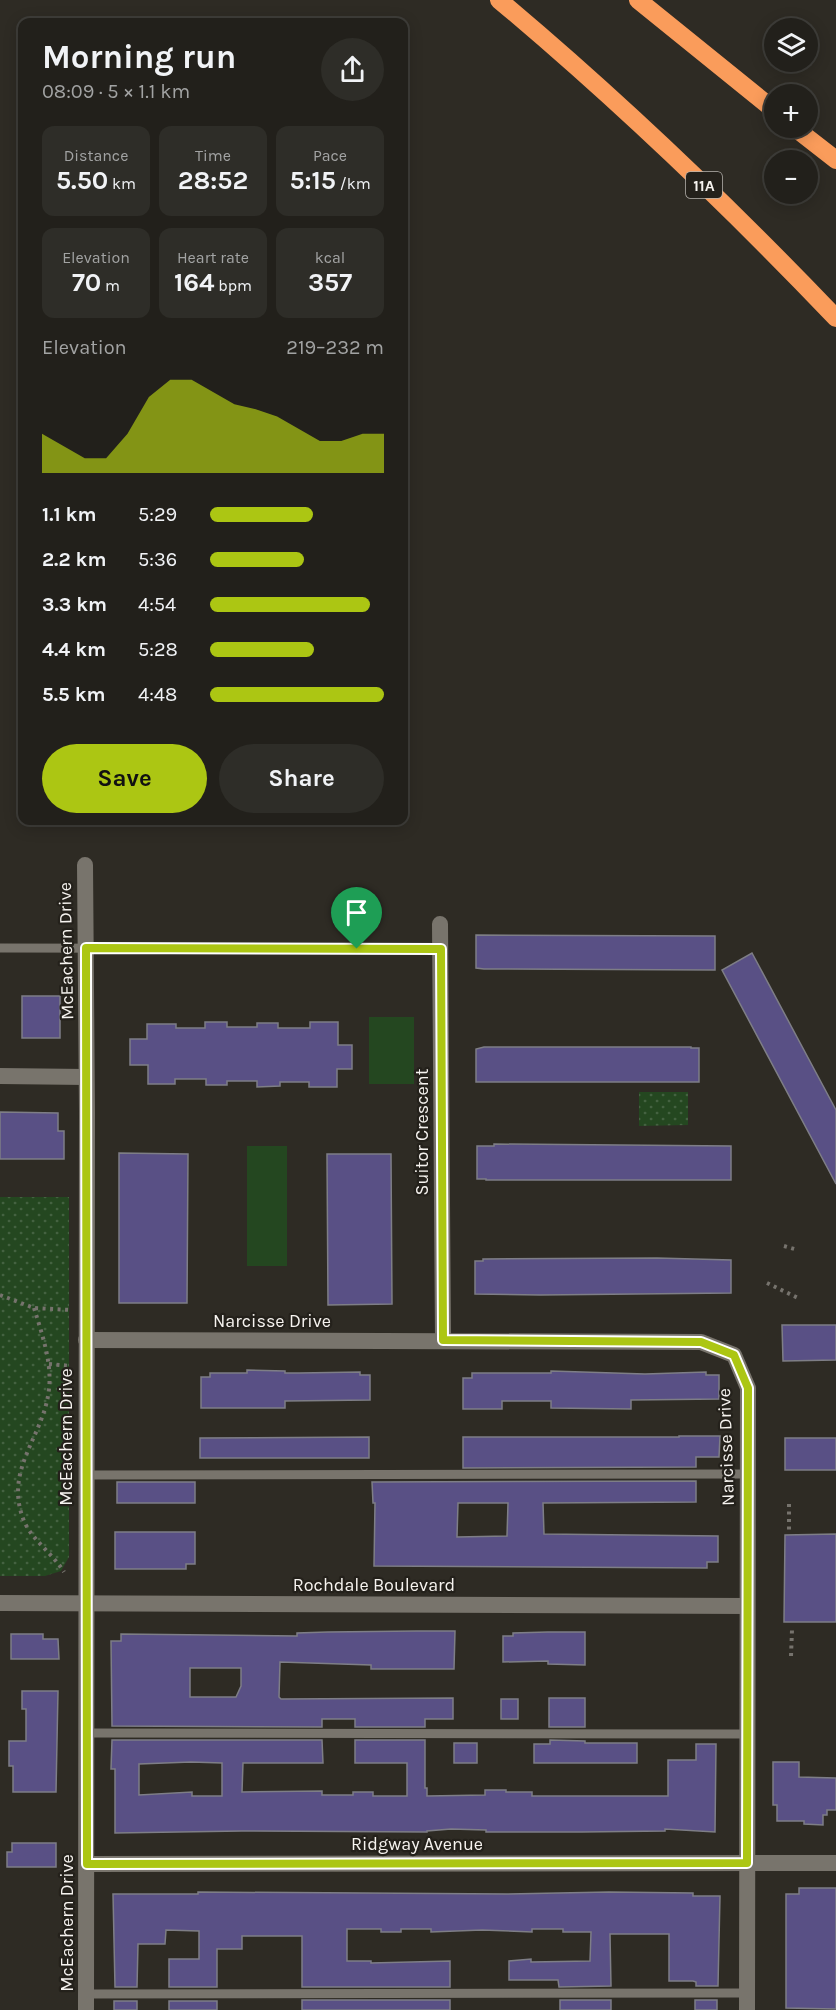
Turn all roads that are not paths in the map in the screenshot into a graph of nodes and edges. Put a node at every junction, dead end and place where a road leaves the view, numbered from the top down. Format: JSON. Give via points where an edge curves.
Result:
{"nodes":[{"id":1,"x":499,"y":0,"type":"edge"},
{"id":2,"x":638,"y":0,"type":"edge"},
{"id":3,"x":764,"y":102,"type":"edge"},
{"id":4,"x":808,"y":138,"type":"edge"},
{"id":5,"x":836,"y":160,"type":"edge"},
{"id":6,"x":836,"y":318,"type":"edge"},
{"id":7,"x":85,"y":864,"type":"dead end"},
{"id":8,"x":440,"y":924,"type":"dead end"},
{"id":9,"x":0,"y":948,"type":"edge"},
{"id":10,"x":86,"y":948,"type":"junction"},
{"id":11,"x":441,"y":949,"type":"junction"},
{"id":12,"x":0,"y":1076,"type":"edge"},
{"id":13,"x":86,"y":1077,"type":"junction"},
{"id":14,"x":86,"y":1340,"type":"junction"},
{"id":15,"x":443,"y":1340,"type":"junction"},
{"id":16,"x":748,"y":1474,"type":"junction"},
{"id":17,"x":86,"y":1475,"type":"junction"},
{"id":18,"x":0,"y":1603,"type":"edge"},
{"id":19,"x":86,"y":1603,"type":"junction"},
{"id":20,"x":747,"y":1606,"type":"junction"},
{"id":21,"x":86,"y":1733,"type":"junction"},
{"id":22,"x":747,"y":1734,"type":"junction"},
{"id":23,"x":747,"y":1863,"type":"junction"},
{"id":24,"x":836,"y":1863,"type":"edge"},
{"id":25,"x":87,"y":1864,"type":"junction"},
{"id":26,"x":86,"y":2002,"type":"edge"},
{"id":27,"x":747,"y":2002,"type":"edge"}],
"edges":[{"from":1,"to":6,"type":"highway","number":"11A","via":[[567,57],[748,227]]},
{"from":2,"to":3,"type":"highway"},
{"from":4,"to":5,"type":"highway"},
{"from":7,"to":10,"type":"street","name":"McEachern Drive"},
{"from":8,"to":11,"type":"street","name":"Suitor Crescent"},
{"from":9,"to":10,"type":"lane"},
{"from":10,"to":11,"type":"lane"},
{"from":10,"to":13,"type":"street","name":"McEachern Drive"},
{"from":11,"to":15,"type":"street","name":"Suitor Crescent"},
{"from":12,"to":13,"type":"street"},
{"from":13,"to":14,"type":"street","name":"McEachern Drive"},
{"from":14,"to":15,"type":"street","name":"Narcisse Drive"},
{"from":14,"to":17,"type":"street","name":"McEachern Drive"},
{"from":15,"to":16,"type":"street","name":"Narcisse Drive","via":[[701,1342],[734,1355],[748,1388]]},
{"from":16,"to":17,"type":"lane"},
{"from":16,"to":20,"type":"street","name":"Narcisse Drive"},
{"from":17,"to":19,"type":"street","name":"McEachern Drive"},
{"from":18,"to":19,"type":"street","name":"Rochdale Boulevard"},
{"from":19,"to":20,"type":"street","name":"Rochdale Boulevard"},
{"from":19,"to":21,"type":"street","name":"McEachern Drive"},
{"from":20,"to":22,"type":"street","name":"Narcisse Drive"},
{"from":21,"to":22,"type":"lane"},
{"from":21,"to":25,"type":"street","name":"McEachern Drive"},
{"from":22,"to":23,"type":"street","name":"Narcisse Drive"},
{"from":23,"to":24,"type":"street","name":"Ridgway Avenue"},
{"from":23,"to":25,"type":"street","name":"Ridgway Avenue"},
{"from":23,"to":27,"type":"street","name":"Narcisse Drive"},
{"from":25,"to":26,"type":"street","name":"McEachern Drive"},
{"from":26,"to":27,"type":"lane"}]}
